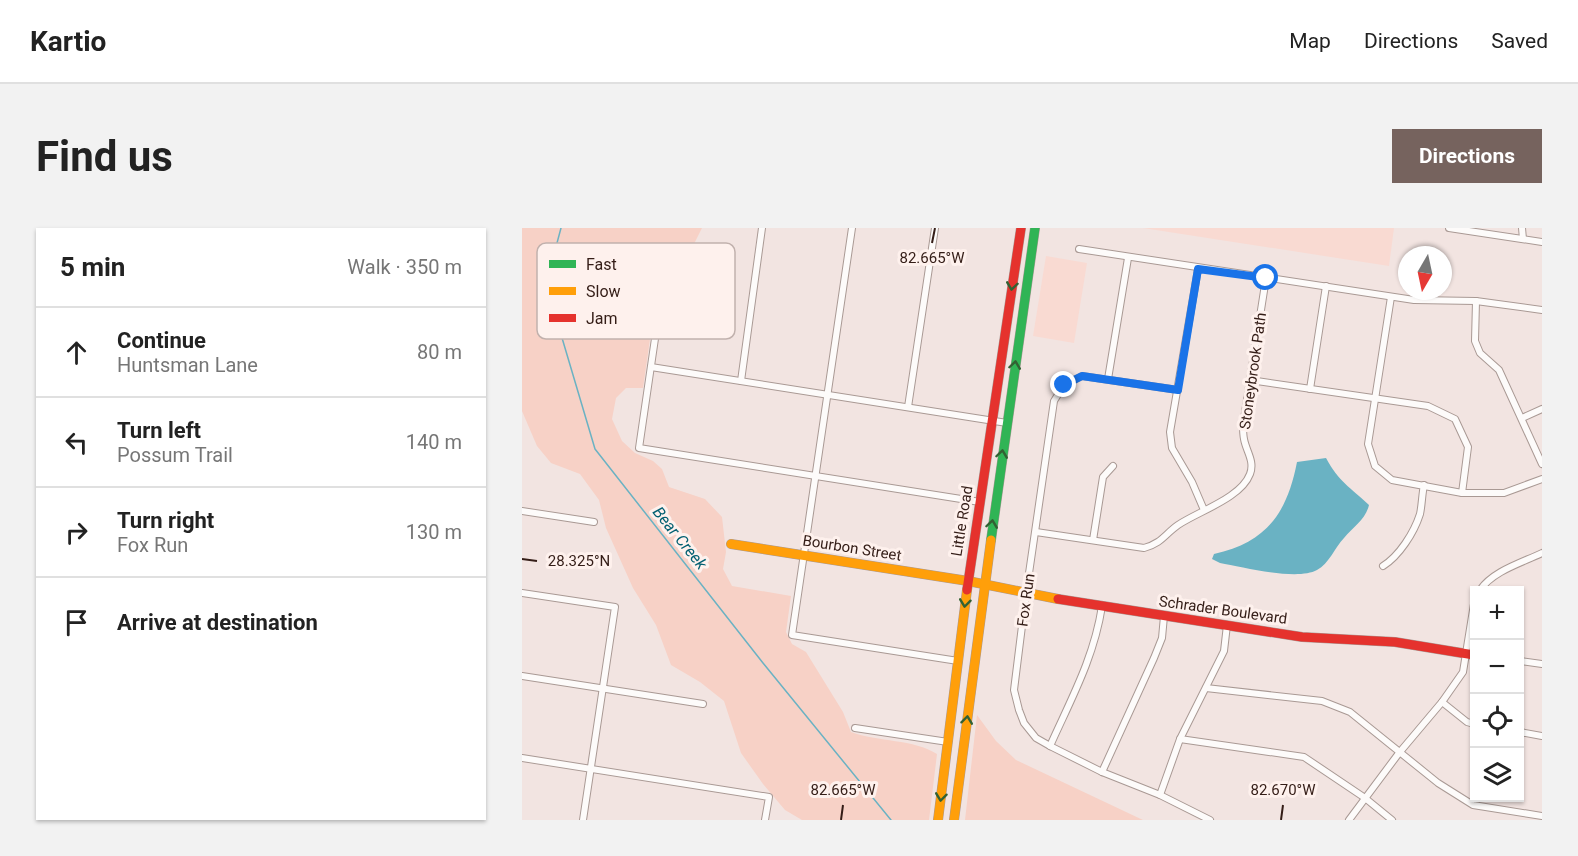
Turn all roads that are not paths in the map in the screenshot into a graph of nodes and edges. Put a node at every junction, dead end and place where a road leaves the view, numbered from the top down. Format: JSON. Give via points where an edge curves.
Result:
{"nodes":[{"id":1,"x":762,"y":228,"type":"edge"},
{"id":2,"x":852,"y":228,"type":"edge"},
{"id":3,"x":935,"y":228,"type":"edge"},
{"id":4,"x":1021,"y":228,"type":"edge"},
{"id":5,"x":1035,"y":228,"type":"edge"},
{"id":6,"x":1449,"y":228,"type":"edge"},
{"id":7,"x":1522,"y":228,"type":"edge"},
{"id":8,"x":1523,"y":239,"type":"junction"},
{"id":9,"x":1542,"y":242,"type":"edge"},
{"id":10,"x":1079,"y":249,"type":"dead end"},
{"id":11,"x":1128,"y":258,"type":"junction"},
{"id":12,"x":1198,"y":269,"type":"junction"},
{"id":13,"x":1266,"y":278,"type":"junction"},
{"id":14,"x":1326,"y":286,"type":"junction"},
{"id":15,"x":1391,"y":297,"type":"junction"},
{"id":16,"x":1476,"y":301,"type":"junction"},
{"id":17,"x":1542,"y":310,"type":"edge"},
{"id":18,"x":655,"y":339,"type":"edge"},
{"id":19,"x":651,"y":367,"type":"junction"},
{"id":20,"x":1108,"y":379,"type":"junction"},
{"id":21,"x":1250,"y":380,"type":"junction"},
{"id":22,"x":741,"y":381,"type":"junction"},
{"id":23,"x":1310,"y":389,"type":"junction"},
{"id":24,"x":1178,"y":390,"type":"junction"},
{"id":25,"x":827,"y":395,"type":"junction"},
{"id":26,"x":1375,"y":399,"type":"junction"},
{"id":27,"x":908,"y":407,"type":"junction"},
{"id":28,"x":1542,"y":409,"type":"edge"},
{"id":29,"x":1522,"y":418,"type":"junction"},
{"id":30,"x":992,"y":420,"type":"junction"},
{"id":31,"x":1007,"y":423,"type":"junction"},
{"id":32,"x":1542,"y":464,"type":"edge"},
{"id":33,"x":1113,"y":466,"type":"dead end"},
{"id":34,"x":816,"y":476,"type":"junction"},
{"id":35,"x":1542,"y":479,"type":"edge"},
{"id":36,"x":1424,"y":485,"type":"junction"},
{"id":37,"x":1462,"y":493,"type":"junction"},
{"id":38,"x":980,"y":502,"type":"junction"},
{"id":39,"x":1204,"y":510,"type":"junction"},
{"id":40,"x":522,"y":511,"type":"edge"},
{"id":41,"x":594,"y":522,"type":"dead end"},
{"id":42,"x":1036,"y":532,"type":"junction"},
{"id":43,"x":1093,"y":540,"type":"junction"},
{"id":44,"x":731,"y":544,"type":"dead end"},
{"id":45,"x":1542,"y":553,"type":"edge"},
{"id":46,"x":804,"y":555,"type":"junction"},
{"id":47,"x":1383,"y":566,"type":"dead end"},
{"id":48,"x":968,"y":581,"type":"junction"},
{"id":49,"x":984,"y":586,"type":"junction"},
{"id":50,"x":1483,"y":586,"type":"edge"},
{"id":51,"x":522,"y":592,"type":"edge"},
{"id":52,"x":1026,"y":594,"type":"junction"},
{"id":53,"x":1102,"y":606,"type":"junction"},
{"id":54,"x":1164,"y":616,"type":"junction"},
{"id":55,"x":1227,"y":625,"type":"junction"},
{"id":56,"x":1470,"y":655,"type":"edge"},
{"id":57,"x":958,"y":661,"type":"junction"},
{"id":58,"x":1524,"y":662,"type":"edge"},
{"id":59,"x":1542,"y":664,"type":"edge"},
{"id":60,"x":522,"y":676,"type":"edge"},
{"id":61,"x":1206,"y":688,"type":"junction"},
{"id":62,"x":603,"y":689,"type":"junction"},
{"id":63,"x":1442,"y":702,"type":"junction"},
{"id":64,"x":703,"y":704,"type":"dead end"},
{"id":65,"x":1470,"y":723,"type":"edge"},
{"id":66,"x":855,"y":728,"type":"dead end"},
{"id":67,"x":1524,"y":733,"type":"edge"},
{"id":68,"x":1542,"y":736,"type":"edge"},
{"id":69,"x":1180,"y":739,"type":"junction"},
{"id":70,"x":948,"y":742,"type":"junction"},
{"id":71,"x":1050,"y":746,"type":"junction"},
{"id":72,"x":1399,"y":753,"type":"junction"},
{"id":73,"x":522,"y":758,"type":"edge"},
{"id":74,"x":591,"y":769,"type":"junction"},
{"id":75,"x":1102,"y":772,"type":"junction"},
{"id":76,"x":1160,"y":795,"type":"junction"},
{"id":77,"x":1365,"y":798,"type":"junction"},
{"id":78,"x":1542,"y":818,"type":"edge"},
{"id":79,"x":583,"y":820,"type":"edge"},
{"id":80,"x":765,"y":820,"type":"edge"},
{"id":81,"x":938,"y":820,"type":"edge"},
{"id":82,"x":954,"y":820,"type":"edge"},
{"id":83,"x":1210,"y":820,"type":"edge"},
{"id":84,"x":1349,"y":820,"type":"edge"},
{"id":85,"x":1392,"y":820,"type":"edge"}],
"edges":[{"from":1,"to":22,"type":"street"},
{"from":2,"to":25,"type":"street"},
{"from":3,"to":27,"type":"street"},
{"from":4,"to":30,"type":"main road","name":"Little Road","one_way":true},
{"from":31,"to":5,"type":"main road","name":"Little Road","one_way":true},
{"from":6,"to":8,"type":"street"},
{"from":7,"to":8,"type":"street"},
{"from":8,"to":9,"type":"street"},
{"from":10,"to":11,"type":"street"},
{"from":11,"to":12,"type":"street"},
{"from":11,"to":20,"type":"street"},
{"from":12,"to":13,"type":"street"},
{"from":12,"to":24,"type":"street"},
{"from":13,"to":14,"type":"street"},
{"from":13,"to":21,"type":"street","name":"Stoneybrook Path"},
{"from":14,"to":15,"type":"street"},
{"from":14,"to":23,"type":"street"},
{"from":15,"to":16,"type":"street"},
{"from":15,"to":26,"type":"street"},
{"from":16,"to":17,"type":"street"},
{"from":16,"to":29,"type":"street","via":[[1474,340],[1480,353],[1499,370]]},
{"from":18,"to":19,"type":"street"},
{"from":19,"to":22,"type":"street"},
{"from":19,"to":34,"type":"street","via":[[639,448]]},
{"from":20,"to":24,"type":"street","name":"Fox Run"},
{"from":20,"to":42,"type":"street","name":"Fox Run","via":[[1082,376],[1064,385],[1054,402]]},
{"from":21,"to":23,"type":"street"},
{"from":21,"to":39,"type":"street","name":"Stoneybrook Path","via":[[1243,424],[1251,458],[1250,473],[1233,494]]},
{"from":22,"to":25,"type":"street"},
{"from":23,"to":26,"type":"street"},
{"from":24,"to":39,"type":"street","via":[[1170,432],[1172,448]]},
{"from":25,"to":27,"type":"street"},
{"from":25,"to":34,"type":"street"},
{"from":26,"to":36,"type":"street","via":[[1368,444],[1376,466],[1392,480]]},
{"from":26,"to":37,"type":"street","via":[[1428,406],[1455,419],[1468,447]]},
{"from":27,"to":30,"type":"street"},
{"from":28,"to":29,"type":"street"},
{"from":29,"to":32,"type":"street"},
{"from":30,"to":31,"type":"street"},
{"from":30,"to":38,"type":"main road","name":"Little Road"},
{"from":49,"to":31,"type":"main road","name":"Little Road","one_way":true},
{"from":33,"to":43,"type":"street","via":[[1104,477]]},
{"from":34,"to":38,"type":"street"},
{"from":34,"to":46,"type":"street"},
{"from":35,"to":37,"type":"street","via":[[1504,493]]},
{"from":36,"to":37,"type":"street"},
{"from":36,"to":47,"type":"street","via":[[1416,522],[1392,560]]},
{"from":38,"to":48,"type":"main road","name":"Little Road"},
{"from":39,"to":43,"type":"street","name":"Stoneybrook Path","via":[[1177,526],[1166,538],[1144,548]]},
{"from":40,"to":41,"type":"street"},
{"from":42,"to":43,"type":"street","name":"Stoneybrook Path"},
{"from":42,"to":52,"type":"street","name":"Fox Run"},
{"from":44,"to":46,"type":"main road","name":"Bourbon Street"},
{"from":45,"to":50,"type":"street","via":[[1497,574]]},
{"from":46,"to":48,"type":"main road","name":"Bourbon Street"},
{"from":46,"to":57,"type":"street","via":[[792,635]]},
{"from":48,"to":49,"type":"main road","name":"Schrader Boulevard"},
{"from":48,"to":57,"type":"main road","name":"Little Road","one_way":true},
{"from":49,"to":52,"type":"main road","name":"Schrader Boulevard"},
{"from":82,"to":49,"type":"main road","name":"Little Road","one_way":true},
{"from":51,"to":62,"type":"street","via":[[615,607]]},
{"from":52,"to":53,"type":"main road","name":"Schrader Boulevard"},
{"from":52,"to":71,"type":"street","name":"Fox Run","via":[[1014,690],[1024,723],[1036,738]]},
{"from":53,"to":54,"type":"main road","name":"Schrader Boulevard"},
{"from":53,"to":71,"type":"street","via":[[1090,659]]},
{"from":54,"to":55,"type":"main road","name":"Schrader Boulevard"},
{"from":54,"to":75,"type":"street","via":[[1162,638]]},
{"from":55,"to":56,"type":"main road","name":"Schrader Boulevard","via":[[1302,637],[1395,642]]},
{"from":55,"to":61,"type":"street","via":[[1224,651]]},
{"from":56,"to":63,"type":"street"},
{"from":57,"to":70,"type":"main road","name":"Little Road"},
{"from":58,"to":59,"type":"street"},
{"from":60,"to":62,"type":"street"},
{"from":61,"to":69,"type":"street"},
{"from":61,"to":72,"type":"street","via":[[1322,701],[1350,712]]},
{"from":62,"to":64,"type":"street"},
{"from":62,"to":74,"type":"street"},
{"from":63,"to":65,"type":"street"},
{"from":63,"to":72,"type":"street"},
{"from":66,"to":70,"type":"street"},
{"from":67,"to":68,"type":"street"},
{"from":69,"to":76,"type":"street"},
{"from":69,"to":77,"type":"street","via":[[1304,757]]},
{"from":70,"to":81,"type":"main road","name":"Little Road","one_way":true},
{"from":71,"to":75,"type":"street","name":"Fox Run"},
{"from":72,"to":77,"type":"street"},
{"from":72,"to":78,"type":"street","via":[[1473,805]]},
{"from":73,"to":74,"type":"street"},
{"from":74,"to":79,"type":"street"},
{"from":74,"to":80,"type":"street","via":[[769,797]]},
{"from":75,"to":76,"type":"street","name":"Fox Run"},
{"from":76,"to":83,"type":"street","name":"Fox Run"},
{"from":77,"to":84,"type":"street"},
{"from":77,"to":85,"type":"street"}]}
